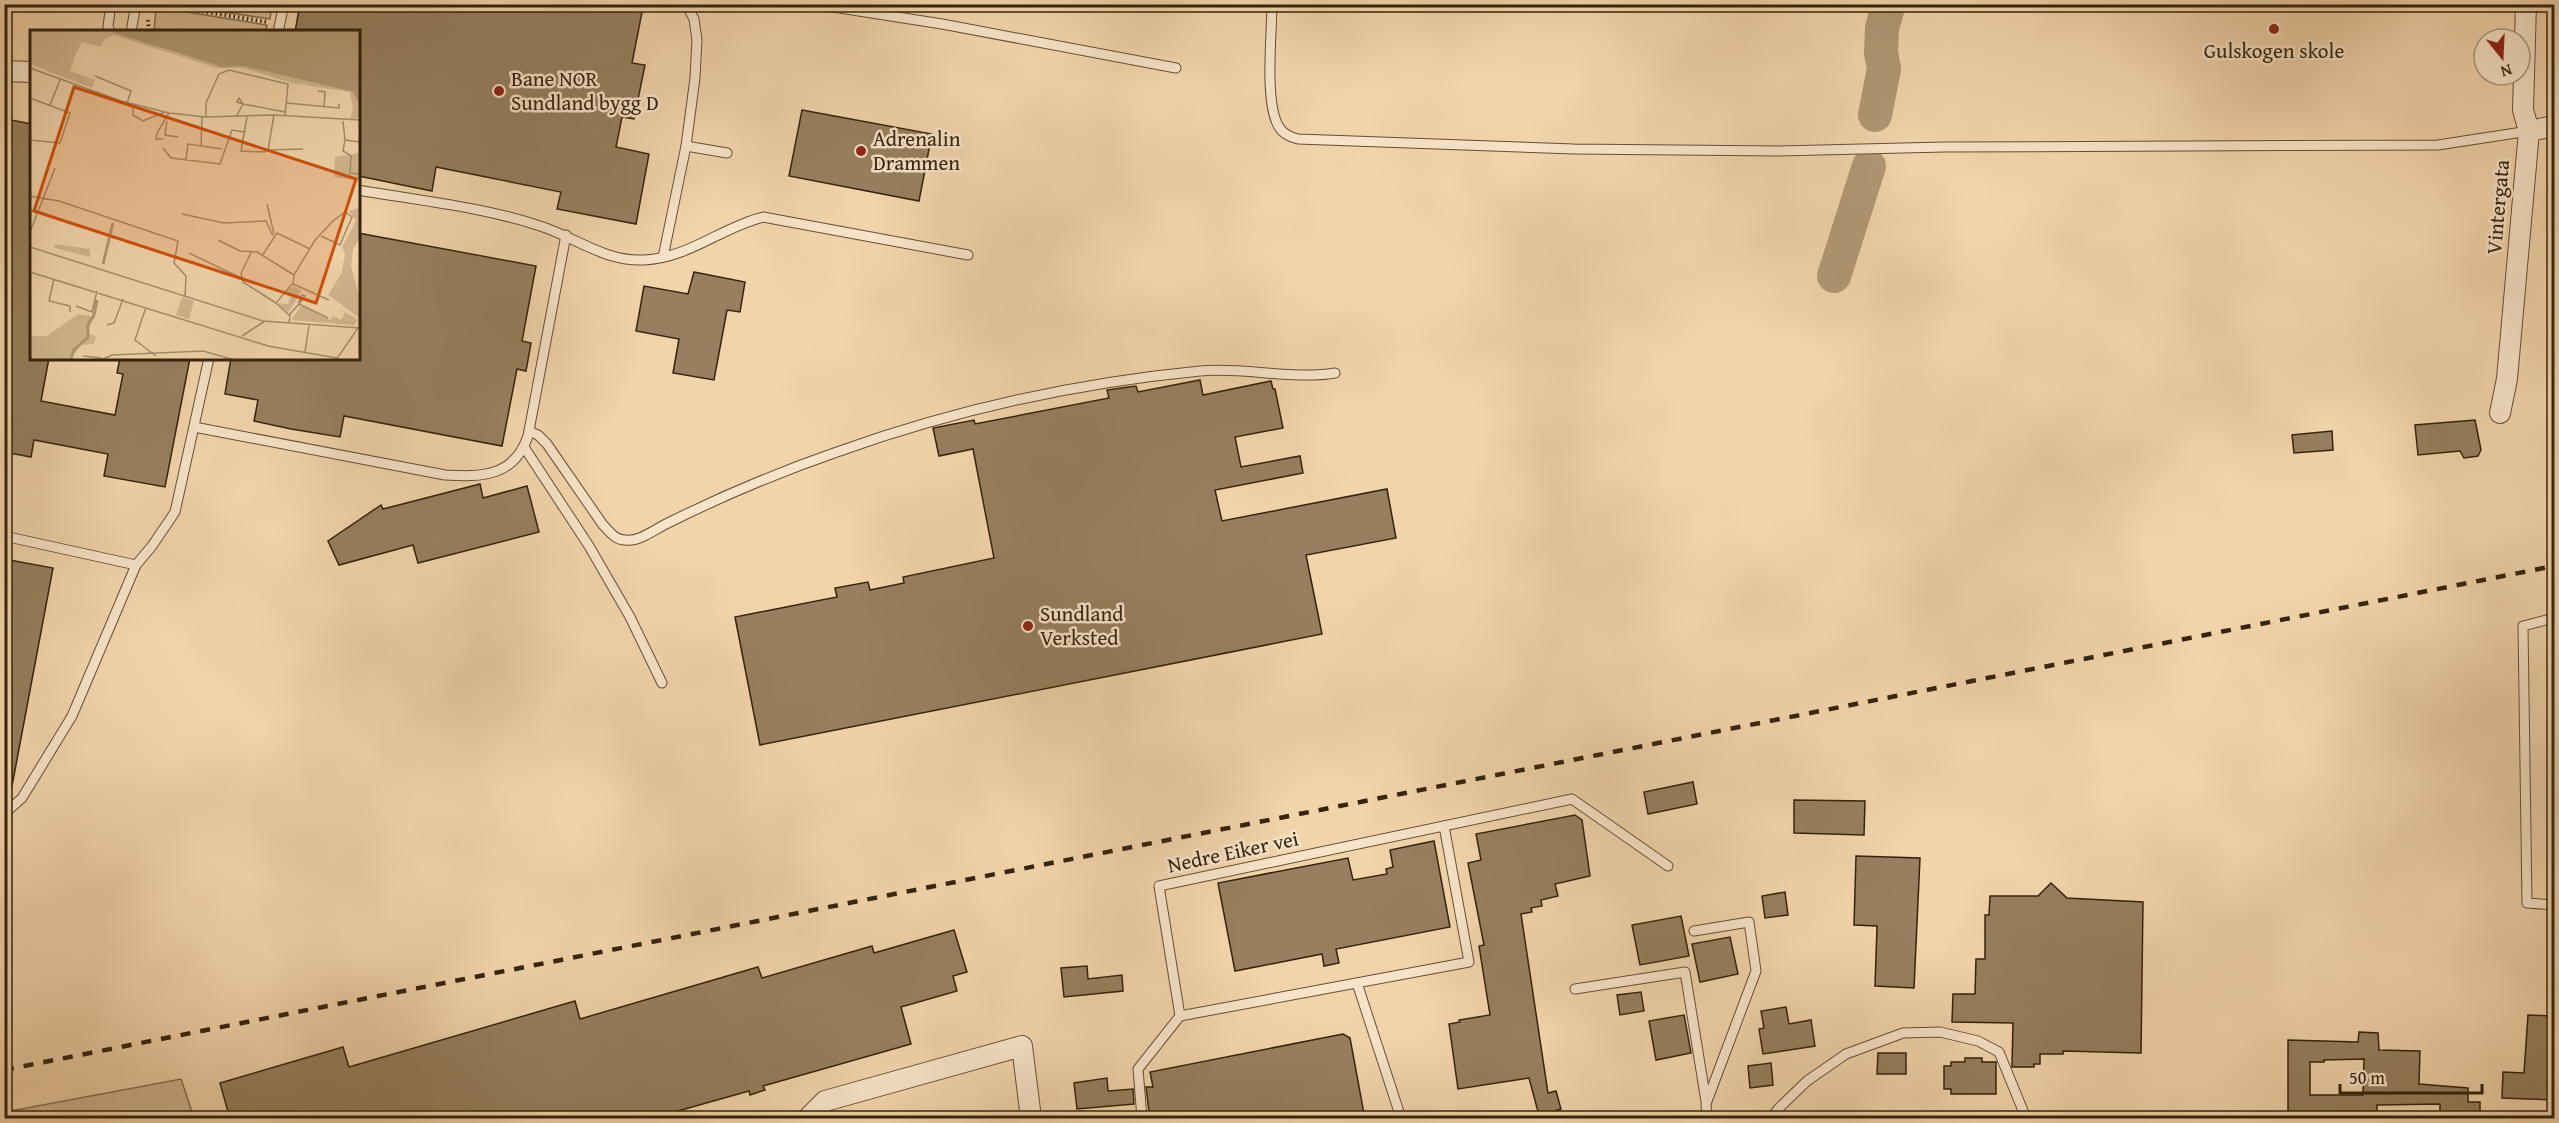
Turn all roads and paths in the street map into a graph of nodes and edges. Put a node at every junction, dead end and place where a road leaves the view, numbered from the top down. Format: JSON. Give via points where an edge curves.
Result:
{"nodes":[{"id":1,"x":111,"y":4,"type":"edge"},
{"id":2,"x":136,"y":4,"type":"edge"},
{"id":3,"x":158,"y":4,"type":"edge"},
{"id":4,"x":284,"y":4,"type":"edge"},
{"id":5,"x":686,"y":4,"type":"edge"},
{"id":6,"x":814,"y":4,"type":"edge"},
{"id":7,"x":1272,"y":4,"type":"edge"},
{"id":8,"x":2526,"y":4,"type":"edge"},
{"id":9,"x":279,"y":28,"type":"edge"},
{"id":10,"x":110,"y":30,"type":"edge"},
{"id":11,"x":131,"y":30,"type":"edge"},
{"id":12,"x":1176,"y":68,"type":"dead end"},
{"id":13,"x":4,"y":71,"type":"edge"},
{"id":14,"x":30,"y":72,"type":"edge"},
{"id":15,"x":2554,"y":126,"type":"edge"},
{"id":16,"x":2529,"y":131,"type":"junction"},
{"id":17,"x":686,"y":146,"type":"junction"},
{"id":18,"x":727,"y":153,"type":"dead end"},
{"id":19,"x":360,"y":190,"type":"edge"},
{"id":20,"x":566,"y":235,"type":"junction"},
{"id":21,"x":968,"y":255,"type":"dead end"},
{"id":22,"x":663,"y":257,"type":"junction"},
{"id":23,"x":209,"y":360,"type":"edge"},
{"id":24,"x":1335,"y":372,"type":"dead end"},
{"id":25,"x":2500,"y":413,"type":"dead end"},
{"id":26,"x":194,"y":427,"type":"junction"},
{"id":27,"x":529,"y":431,"type":"junction"},
{"id":28,"x":524,"y":447,"type":"junction"},
{"id":29,"x":4,"y":536,"type":"edge"},
{"id":30,"x":136,"y":565,"type":"junction"},
{"id":31,"x":2554,"y":618,"type":"edge"},
{"id":32,"x":662,"y":683,"type":"dead end"},
{"id":33,"x":4,"y":814,"type":"edge"},
{"id":34,"x":1444,"y":826,"type":"junction"},
{"id":35,"x":1668,"y":866,"type":"dead end"},
{"id":36,"x":2554,"y":905,"type":"edge"},
{"id":37,"x":1694,"y":931,"type":"dead end"},
{"id":38,"x":1358,"y":983,"type":"junction"},
{"id":39,"x":1575,"y":989,"type":"dead end"},
{"id":40,"x":1180,"y":1016,"type":"junction"},
{"id":41,"x":1706,"y":1104,"type":"junction"},
{"id":42,"x":808,"y":1119,"type":"edge"},
{"id":43,"x":1031,"y":1119,"type":"edge"},
{"id":44,"x":1142,"y":1119,"type":"edge"},
{"id":45,"x":1401,"y":1119,"type":"edge"},
{"id":46,"x":1707,"y":1119,"type":"edge"},
{"id":47,"x":1771,"y":1119,"type":"edge"},
{"id":48,"x":2026,"y":1119,"type":"edge"}],
"edges":[{"from":1,"to":10,"type":"lane"},
{"from":2,"to":11,"type":"lane"},
{"from":3,"to":9,"type":"path"},
{"from":4,"to":9,"type":"lane"},
{"from":5,"to":17,"type":"lane","via":[[694,20],[697,56]]},
{"from":6,"to":12,"type":"lane"},
{"from":7,"to":16,"type":"lane","via":[[1270,97],[1283,132],[1298,139],[1574,149],[1789,151],[2438,145]]},
{"from":8,"to":16,"type":"street","name":"Vintergata","via":[[2523,110]]},
{"from":13,"to":14,"type":"street"},
{"from":15,"to":16,"type":"street"},
{"from":16,"to":25,"type":"street","name":"Vintergata"},
{"from":17,"to":18,"type":"lane"},
{"from":17,"to":22,"type":"lane"},
{"from":19,"to":20,"type":"lane","via":[[508,217]]},
{"from":20,"to":22,"type":"lane","via":[[621,259]]},
{"from":20,"to":27,"type":"lane"},
{"from":21,"to":22,"type":"lane","via":[[763,217]]},
{"from":23,"to":26,"type":"lane"},
{"from":24,"to":27,"type":"lane","via":[[1303,375],[1203,371],[1119,381],[971,410],[896,431],[768,477],[637,539],[624,541],[603,525],[547,444]]},
{"from":26,"to":28,"type":"lane","via":[[445,475],[490,474],[515,460]]},
{"from":26,"to":30,"type":"lane","via":[[175,512]]},
{"from":27,"to":28,"type":"lane"},
{"from":28,"to":32,"type":"lane","via":[[589,546]]},
{"from":29,"to":30,"type":"lane"},
{"from":30,"to":33,"type":"lane","via":[[72,716],[22,798]]},
{"from":31,"to":36,"type":"lane","via":[[2523,626],[2527,903]]},
{"from":34,"to":35,"type":"lane","name":"Nedre Eiker vei","via":[[1572,799]]},
{"from":34,"to":38,"type":"lane","via":[[1469,962]]},
{"from":34,"to":40,"type":"lane","name":"Nedre Eiker vei","via":[[1159,886]]},
{"from":37,"to":41,"type":"lane","via":[[1749,922],[1756,971]]},
{"from":38,"to":40,"type":"lane"},
{"from":38,"to":45,"type":"lane"},
{"from":39,"to":41,"type":"lane","via":[[1685,972]]},
{"from":40,"to":44,"type":"lane","via":[[1138,1069]]},
{"from":41,"to":46,"type":"lane"},
{"from":42,"to":43,"type":"street","via":[[825,1101],[1022,1046]]},
{"from":47,"to":48,"type":"lane","via":[[1808,1081],[1846,1054],[1904,1033],[1940,1032],[1978,1041],[1999,1052]]}]}
